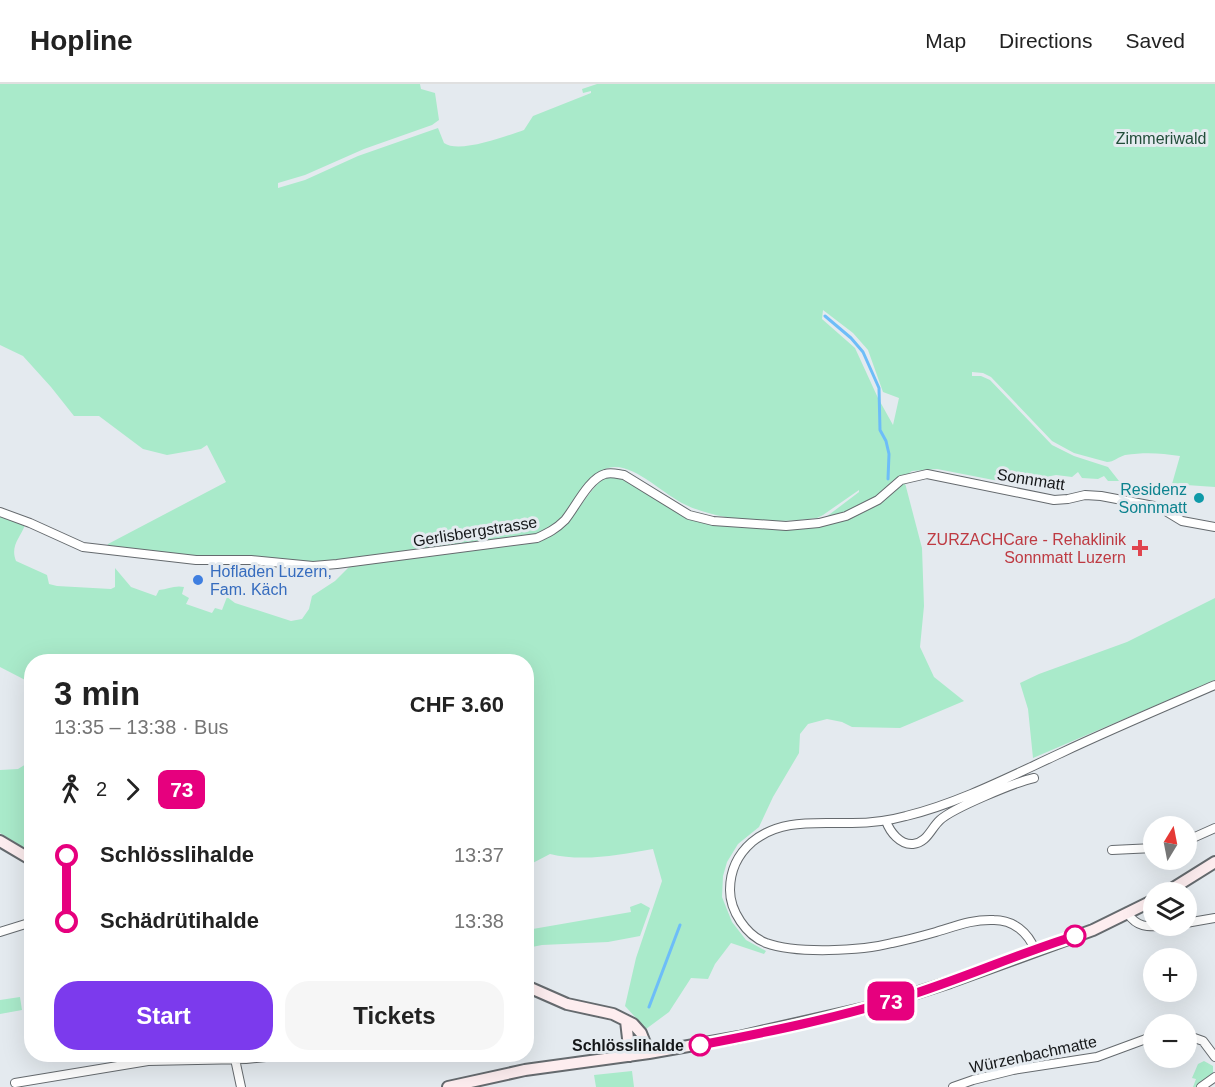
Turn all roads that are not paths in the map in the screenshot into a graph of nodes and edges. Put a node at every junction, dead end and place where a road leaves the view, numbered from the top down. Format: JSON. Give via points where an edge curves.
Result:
{"nodes":[{"id":1,"x":911,"y":476,"type":"joint"},
{"id":2,"x":0,"y":512,"type":"edge"},
{"id":3,"x":1214,"y":527,"type":"edge"},
{"id":4,"x":1215,"y":685,"type":"edge"},
{"id":5,"x":1034,"y":778,"type":"dead end"},
{"id":6,"x":886,"y":821,"type":"junction"},
{"id":7,"x":1215,"y":828,"type":"edge"},
{"id":8,"x":1197,"y":836,"type":"edge"},
{"id":9,"x":0,"y":841,"type":"edge"},
{"id":10,"x":1143,"y":849,"type":"edge"},
{"id":11,"x":1112,"y":850,"type":"dead end"},
{"id":12,"x":24,"y":855,"type":"edge"},
{"id":13,"x":1215,"y":862,"type":"edge"},
{"id":14,"x":1183,"y":882,"type":"edge"},
{"id":15,"x":1143,"y":906,"type":"edge"},
{"id":16,"x":1128,"y":914,"type":"junction"},
{"id":17,"x":1215,"y":918,"type":"edge"},
{"id":18,"x":1197,"y":921,"type":"edge"},
{"id":19,"x":24,"y":924,"type":"edge"},
{"id":20,"x":1143,"y":925,"type":"edge"},
{"id":21,"x":0,"y":932,"type":"edge"},
{"id":22,"x":1035,"y":950,"type":"junction"},
{"id":23,"x":534,"y":990,"type":"edge"},
{"id":24,"x":626,"y":1021,"type":"junction"},
{"id":25,"x":1143,"y":1039,"type":"edge"},
{"id":26,"x":1197,"y":1039,"type":"edge"},
{"id":27,"x":649,"y":1053,"type":"junction"},
{"id":28,"x":630,"y":1056,"type":"junction"},
{"id":29,"x":1215,"y":1057,"type":"edge"},
{"id":30,"x":142,"y":1062,"type":"edge"},
{"id":31,"x":236,"y":1062,"type":"edge"},
{"id":32,"x":1215,"y":1077,"type":"edge"},
{"id":33,"x":15,"y":1083,"type":"dead end"},
{"id":34,"x":241,"y":1087,"type":"edge"},
{"id":35,"x":448,"y":1087,"type":"edge"},
{"id":36,"x":953,"y":1087,"type":"edge"},
{"id":37,"x":1201,"y":1087,"type":"edge"}],
"edges":[{"from":1,"to":2,"type":"street","name":"Gerlisbergstrasse","via":[[878,500],[846,516],[786,526],[713,521],[689,515],[624,475],[604,474],[595,479],[564,520],[537,538],[313,566],[94,550]]},
{"from":1,"to":3,"type":"street","name":"Sonnmatt","via":[[939,475],[1054,500],[1101,496],[1159,507],[1182,521]]},
{"from":4,"to":6,"type":"street","via":[[950,802]]},
{"from":5,"to":6,"type":"street","via":[[954,811],[915,844],[904,843],[891,832]]},
{"from":6,"to":22,"type":"street","via":[[813,822],[774,829],[760,836],[742,851],[730,878],[733,909],[742,924],[764,942],[780,947],[831,950],[889,944],[969,921],[998,920],[1023,930]]},
{"from":7,"to":8,"type":"street"},
{"from":9,"to":12,"type":"main road"},
{"from":10,"to":11,"type":"street"},
{"from":13,"to":14,"type":"main road"},
{"from":15,"to":16,"type":"main road"},
{"from":16,"to":20,"type":"street"},
{"from":16,"to":22,"type":"main road"},
{"from":17,"to":18,"type":"street"},
{"from":19,"to":21,"type":"street"},
{"from":22,"to":27,"type":"main road","via":[[869,1007],[782,1029]]},
{"from":23,"to":24,"type":"main road","via":[[567,1004],[613,1014]]},
{"from":24,"to":27,"type":"main road","via":[[641,1033]]},
{"from":24,"to":28,"type":"main road"},
{"from":25,"to":36,"type":"street","name":"Würzenbachmatte","via":[[1097,1057],[1020,1069]]},
{"from":26,"to":29,"type":"street"},
{"from":27,"to":28,"type":"main road"},
{"from":28,"to":35,"type":"main road","via":[[525,1070]]},
{"from":30,"to":33,"type":"street"},
{"from":31,"to":34,"type":"street"},
{"from":32,"to":37,"type":"street"}]}
